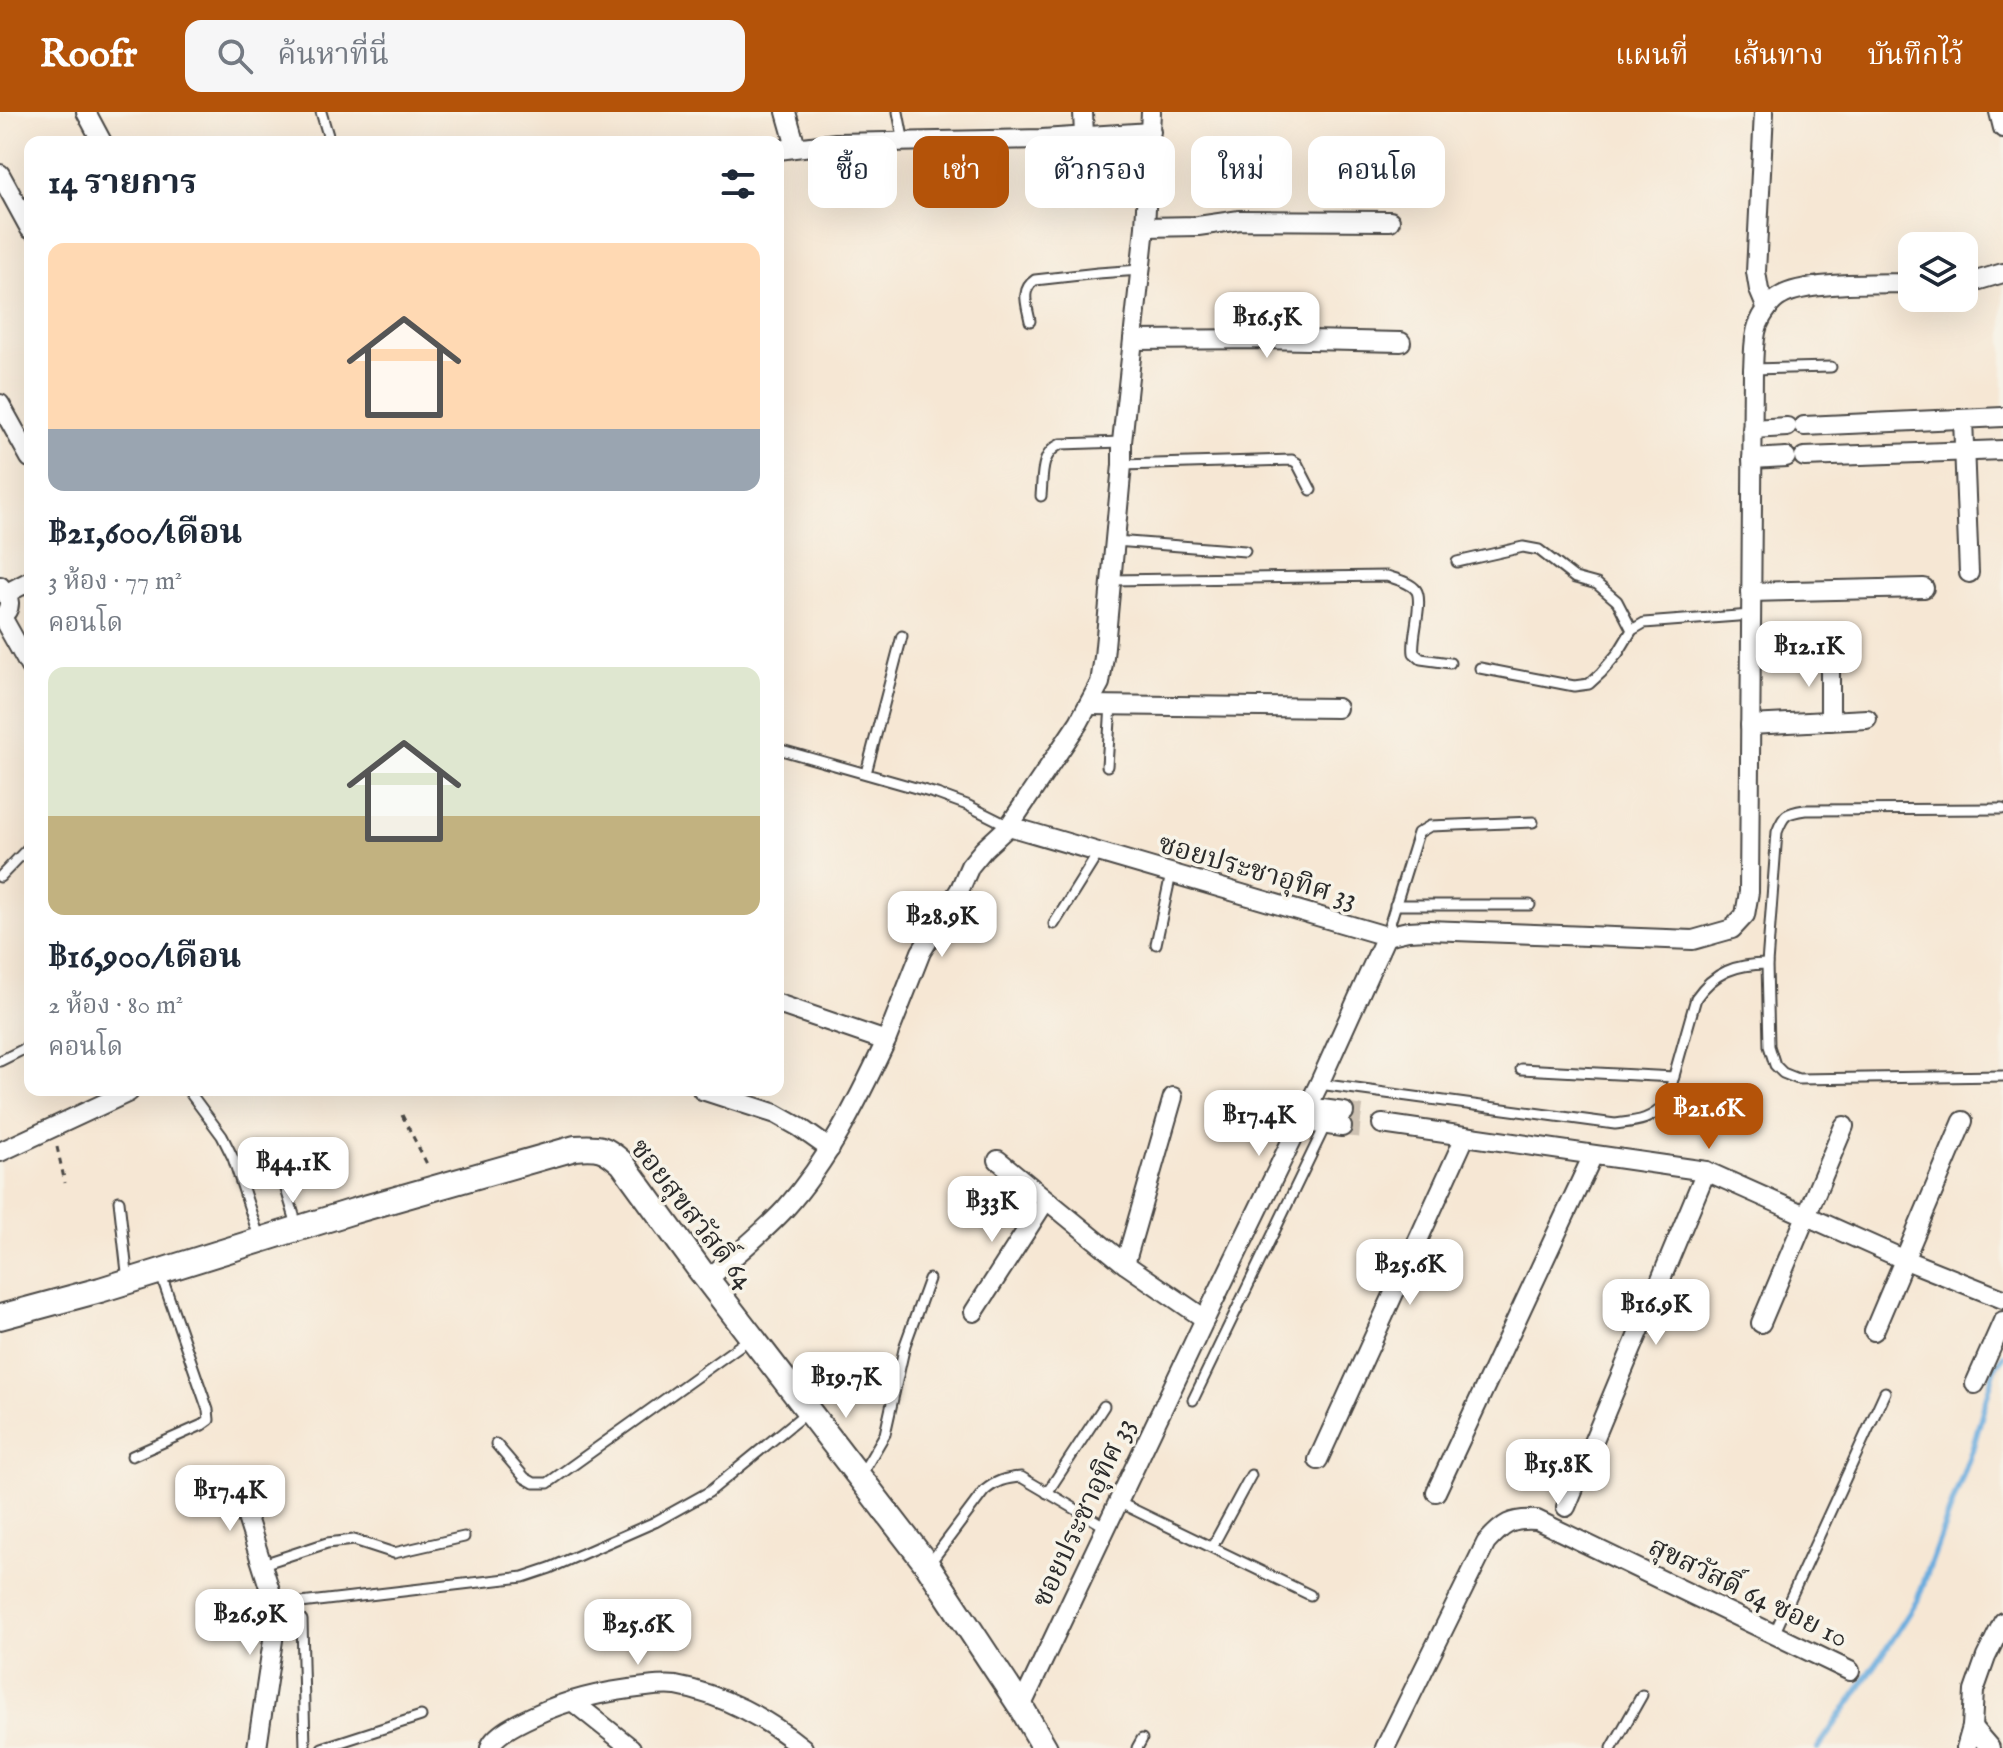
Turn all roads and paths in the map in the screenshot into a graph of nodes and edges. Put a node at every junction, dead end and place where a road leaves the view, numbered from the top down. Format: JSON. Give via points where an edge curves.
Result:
{"nodes":[{"id":1,"x":86,"y":112,"type":"edge"},
{"id":2,"x":321,"y":112,"type":"edge"},
{"id":3,"x":786,"y":112,"type":"edge"},
{"id":4,"x":898,"y":112,"type":"edge"},
{"id":5,"x":1083,"y":112,"type":"edge"},
{"id":6,"x":1151,"y":112,"type":"edge"},
{"id":7,"x":1764,"y":112,"type":"edge"},
{"id":8,"x":1999,"y":112,"type":"edge"},
{"id":9,"x":2003,"y":128,"type":"edge"},
{"id":10,"x":1151,"y":132,"type":"junction"},
{"id":11,"x":99,"y":136,"type":"edge"},
{"id":12,"x":328,"y":136,"type":"edge"},
{"id":13,"x":1084,"y":136,"type":"joint"},
{"id":14,"x":1025,"y":138,"type":"edge"},
{"id":15,"x":904,"y":143,"type":"junction"},
{"id":16,"x":787,"y":149,"type":"edge"},
{"id":17,"x":0,"y":174,"type":"edge"},
{"id":18,"x":24,"y":218,"type":"edge"},
{"id":19,"x":1390,"y":221,"type":"dead end"},
{"id":20,"x":1145,"y":227,"type":"junction"},
{"id":21,"x":1140,"y":270,"type":"junction"},
{"id":22,"x":2003,"y":273,"type":"edge"},
{"id":23,"x":1978,"y":280,"type":"edge"},
{"id":24,"x":1898,"y":283,"type":"edge"},
{"id":25,"x":1767,"y":309,"type":"junction"},
{"id":26,"x":1030,"y":321,"type":"dead end"},
{"id":27,"x":1133,"y":340,"type":"junction"},
{"id":28,"x":1401,"y":342,"type":"dead end"},
{"id":29,"x":1831,"y":367,"type":"dead end"},
{"id":30,"x":1753,"y":369,"type":"junction"},
{"id":31,"x":0,"y":404,"type":"edge"},
{"id":32,"x":2003,"y":417,"type":"edge"},
{"id":33,"x":1963,"y":419,"type":"junction"},
{"id":34,"x":1825,"y":425,"type":"junction"},
{"id":35,"x":1752,"y":429,"type":"junction"},
{"id":36,"x":1122,"y":442,"type":"junction"},
{"id":37,"x":24,"y":447,"type":"edge"},
{"id":38,"x":1965,"y":450,"type":"junction"},
{"id":39,"x":2003,"y":450,"type":"edge"},
{"id":40,"x":1826,"y":456,"type":"junction"},
{"id":41,"x":1752,"y":459,"type":"junction"},
{"id":42,"x":1122,"y":465,"type":"junction"},
{"id":43,"x":1311,"y":490,"type":"dead end"},
{"id":44,"x":1041,"y":496,"type":"dead end"},
{"id":45,"x":1115,"y":541,"type":"junction"},
{"id":46,"x":1245,"y":551,"type":"dead end"},
{"id":47,"x":1457,"y":562,"type":"dead end"},
{"id":48,"x":1969,"y":573,"type":"dead end"},
{"id":49,"x":1111,"y":580,"type":"junction"},
{"id":50,"x":24,"y":583,"type":"edge"},
{"id":51,"x":1924,"y":588,"type":"dead end"},
{"id":52,"x":3,"y":590,"type":"edge"},
{"id":53,"x":1751,"y":592,"type":"junction"},
{"id":54,"x":1751,"y":615,"type":"junction"},
{"id":55,"x":1,"y":618,"type":"edge"},
{"id":56,"x":1632,"y":630,"type":"junction"},
{"id":57,"x":902,"y":636,"type":"dead end"},
{"id":58,"x":1830,"y":656,"type":"dead end"},
{"id":59,"x":24,"y":657,"type":"edge"},
{"id":60,"x":1450,"y":663,"type":"dead end"},
{"id":61,"x":1480,"y":668,"type":"dead end"},
{"id":62,"x":1089,"y":705,"type":"junction"},
{"id":63,"x":1111,"y":705,"type":"junction"},
{"id":64,"x":1337,"y":708,"type":"dead end"},
{"id":65,"x":1867,"y":719,"type":"dead end"},
{"id":66,"x":1830,"y":721,"type":"junction"},
{"id":67,"x":1750,"y":725,"type":"junction"},
{"id":68,"x":784,"y":751,"type":"edge"},
{"id":69,"x":1107,"y":766,"type":"dead end"},
{"id":70,"x":866,"y":773,"type":"junction"},
{"id":71,"x":2002,"y":809,"type":"edge"},
{"id":72,"x":1533,"y":822,"type":"dead end"},
{"id":73,"x":1009,"y":826,"type":"junction"},
{"id":74,"x":24,"y":852,"type":"edge"},
{"id":75,"x":1099,"y":852,"type":"junction"},
{"id":76,"x":1171,"y":874,"type":"junction"},
{"id":77,"x":0,"y":877,"type":"edge"},
{"id":78,"x":1395,"y":905,"type":"junction"},
{"id":79,"x":1530,"y":905,"type":"dead end"},
{"id":80,"x":1054,"y":924,"type":"dead end"},
{"id":81,"x":1386,"y":936,"type":"junction"},
{"id":82,"x":1156,"y":944,"type":"dead end"},
{"id":83,"x":1767,"y":964,"type":"junction"},
{"id":84,"x":784,"y":1006,"type":"edge"},
{"id":85,"x":886,"y":1041,"type":"junction"},
{"id":86,"x":24,"y":1049,"type":"edge"},
{"id":87,"x":0,"y":1061,"type":"edge"},
{"id":88,"x":1521,"y":1069,"type":"dead end"},
{"id":89,"x":2003,"y":1076,"type":"edge"},
{"id":90,"x":1674,"y":1077,"type":"junction"},
{"id":91,"x":1319,"y":1084,"type":"junction"},
{"id":92,"x":120,"y":1096,"type":"edge"},
{"id":93,"x":192,"y":1096,"type":"edge"},
{"id":94,"x":720,"y":1096,"type":"edge"},
{"id":95,"x":1173,"y":1097,"type":"dead end"},
{"id":96,"x":1304,"y":1114,"type":"junction"},
{"id":97,"x":402,"y":1115,"type":"dead end"},
{"id":98,"x":1336,"y":1118,"type":"joint"},
{"id":99,"x":1963,"y":1121,"type":"dead end"},
{"id":100,"x":1372,"y":1123,"type":"tunnel mouth"},
{"id":101,"x":1844,"y":1126,"type":"dead end"},
{"id":102,"x":52,"y":1128,"type":"junction"},
{"id":103,"x":1465,"y":1137,"type":"junction"},
{"id":104,"x":830,"y":1149,"type":"junction"},
{"id":105,"x":0,"y":1152,"type":"edge"},
{"id":106,"x":1593,"y":1155,"type":"junction"},
{"id":107,"x":998,"y":1160,"type":"dead end"},
{"id":108,"x":1706,"y":1171,"type":"junction"},
{"id":109,"x":314,"y":1177,"type":"dead end"},
{"id":110,"x":65,"y":1183,"type":"dead end"},
{"id":111,"x":439,"y":1187,"type":"junction"},
{"id":112,"x":1046,"y":1200,"type":"junction"},
{"id":113,"x":119,"y":1201,"type":"dead end"},
{"id":114,"x":1807,"y":1216,"type":"junction"},
{"id":115,"x":298,"y":1229,"type":"junction"},
{"id":116,"x":260,"y":1241,"type":"junction"},
{"id":117,"x":1903,"y":1259,"type":"junction"},
{"id":118,"x":1125,"y":1264,"type":"junction"},
{"id":119,"x":160,"y":1272,"type":"junction"},
{"id":120,"x":708,"y":1279,"type":"junction"},
{"id":121,"x":929,"y":1279,"type":"dead end"},
{"id":122,"x":128,"y":1281,"type":"junction"},
{"id":123,"x":2003,"y":1299,"type":"edge"},
{"id":124,"x":974,"y":1312,"type":"dead end"},
{"id":125,"x":0,"y":1317,"type":"edge"},
{"id":126,"x":1205,"y":1319,"type":"junction"},
{"id":127,"x":2003,"y":1321,"type":"edge"},
{"id":128,"x":1761,"y":1323,"type":"dead end"},
{"id":129,"x":1874,"y":1331,"type":"dead end"},
{"id":130,"x":752,"y":1337,"type":"junction"},
{"id":131,"x":1975,"y":1384,"type":"dead end"},
{"id":132,"x":1885,"y":1392,"type":"dead end"},
{"id":133,"x":1193,"y":1400,"type":"dead end"},
{"id":134,"x":1104,"y":1406,"type":"dead end"},
{"id":135,"x":809,"y":1411,"type":"junction"},
{"id":136,"x":496,"y":1444,"type":"dead end"},
{"id":137,"x":132,"y":1456,"type":"dead end"},
{"id":138,"x":1318,"y":1460,"type":"dead end"},
{"id":139,"x":1251,"y":1475,"type":"dead end"},
{"id":140,"x":860,"y":1477,"type":"junction"},
{"id":141,"x":238,"y":1489,"type":"dead end"},
{"id":142,"x":1436,"y":1492,"type":"dead end"},
{"id":143,"x":1047,"y":1493,"type":"junction"},
{"id":144,"x":1118,"y":1502,"type":"junction"},
{"id":145,"x":1566,"y":1507,"type":"dead end"},
{"id":146,"x":1106,"y":1527,"type":"junction"},
{"id":147,"x":464,"y":1537,"type":"dead end"},
{"id":148,"x":1212,"y":1547,"type":"junction"},
{"id":149,"x":263,"y":1564,"type":"junction"},
{"id":150,"x":928,"y":1566,"type":"junction"},
{"id":151,"x":1310,"y":1595,"type":"dead end"},
{"id":152,"x":275,"y":1606,"type":"junction"},
{"id":153,"x":302,"y":1620,"type":"dead end"},
{"id":154,"x":2003,"y":1622,"type":"edge"},
{"id":155,"x":1774,"y":1634,"type":"junction"},
{"id":156,"x":1850,"y":1671,"type":"dead end"},
{"id":157,"x":1642,"y":1695,"type":"dead end"},
{"id":158,"x":572,"y":1701,"type":"junction"},
{"id":159,"x":1021,"y":1707,"type":"junction"},
{"id":160,"x":421,"y":1716,"type":"dead end"},
{"id":161,"x":1972,"y":1727,"type":"junction"},
{"id":162,"x":257,"y":1748,"type":"edge"},
{"id":163,"x":305,"y":1748,"type":"edge"},
{"id":164,"x":322,"y":1748,"type":"edge"},
{"id":165,"x":490,"y":1748,"type":"edge"},
{"id":166,"x":631,"y":1748,"type":"edge"},
{"id":167,"x":803,"y":1748,"type":"edge"},
{"id":168,"x":1045,"y":1748,"type":"edge"},
{"id":169,"x":1385,"y":1748,"type":"edge"},
{"id":170,"x":1612,"y":1748,"type":"edge"},
{"id":171,"x":1966,"y":1748,"type":"edge"},
{"id":172,"x":1990,"y":1748,"type":"edge"}],
"edges":[{"from":1,"to":11,"type":"street"},
{"from":2,"to":12,"type":"lane"},
{"from":3,"to":16,"type":"street"},
{"from":4,"to":15,"type":"lane"},
{"from":5,"to":13,"type":"street"},
{"from":6,"to":10,"type":"street"},
{"from":7,"to":25,"type":"street","via":[[1756,272]]},
{"from":8,"to":9,"type":"street"},
{"from":10,"to":13,"type":"street"},
{"from":10,"to":20,"type":"street"},
{"from":14,"to":15,"type":"street"},
{"from":15,"to":16,"type":"street"},
{"from":17,"to":18,"type":"street"},
{"from":19,"to":20,"type":"street","via":[[1240,220]]},
{"from":20,"to":21,"type":"street"},
{"from":21,"to":26,"type":"lane","via":[[1035,280],[1025,294]]},
{"from":21,"to":27,"type":"street"},
{"from":22,"to":23,"type":"street"},
{"from":24,"to":25,"type":"street","via":[[1800,289],[1780,296]]},
{"from":25,"to":30,"type":"street","via":[[1757,327]]},
{"from":27,"to":28,"type":"street"},
{"from":27,"to":36,"type":"street"},
{"from":29,"to":30,"type":"lane"},
{"from":30,"to":35,"type":"street"},
{"from":31,"to":37,"type":"street"},
{"from":32,"to":33,"type":"street"},
{"from":33,"to":34,"type":"street"},
{"from":33,"to":38,"type":"street"},
{"from":34,"to":35,"type":"street"},
{"from":34,"to":40,"type":"street"},
{"from":35,"to":41,"type":"street"},
{"from":36,"to":42,"type":"street"},
{"from":36,"to":44,"type":"lane","via":[[1052,448],[1045,458]]},
{"from":38,"to":39,"type":"street"},
{"from":38,"to":40,"type":"street"},
{"from":38,"to":48,"type":"street"},
{"from":40,"to":41,"type":"street"},
{"from":41,"to":53,"type":"street"},
{"from":42,"to":43,"type":"lane","via":[[1292,460]]},
{"from":42,"to":45,"type":"street"},
{"from":45,"to":46,"type":"lane"},
{"from":45,"to":49,"type":"street"},
{"from":47,"to":56,"type":"lane","via":[[1523,547],[1539,550],[1617,601]]},
{"from":49,"to":60,"type":"lane","via":[[1387,576],[1418,594],[1414,653]]},
{"from":49,"to":62,"type":"street","via":[[1100,683]]},
{"from":50,"to":52,"type":"street"},
{"from":51,"to":53,"type":"street"},
{"from":52,"to":55,"type":"street","via":[[9,606]]},
{"from":53,"to":54,"type":"street"},
{"from":54,"to":56,"type":"lane","via":[[1644,623]]},
{"from":54,"to":67,"type":"street"},
{"from":55,"to":59,"type":"street"},
{"from":56,"to":61,"type":"lane","via":[[1589,684],[1574,686]]},
{"from":57,"to":70,"type":"lane"},
{"from":58,"to":66,"type":"street"},
{"from":62,"to":63,"type":"street"},
{"from":62,"to":73,"type":"street"},
{"from":63,"to":64,"type":"street"},
{"from":63,"to":69,"type":"lane"},
{"from":65,"to":66,"type":"street"},
{"from":66,"to":67,"type":"street"},
{"from":67,"to":81,"type":"street","via":[[1749,892],[1745,915],[1732,929],[1693,940],[1428,930]]},
{"from":68,"to":70,"type":"lane"},
{"from":70,"to":73,"type":"lane","via":[[967,805]]},
{"from":71,"to":83,"type":"lane","via":[[1789,812],[1777,832]]},
{"from":72,"to":78,"type":"lane","via":[[1430,826],[1418,833]]},
{"from":73,"to":75,"type":"street","name":"ซอยประชาอุทิศ 33"},
{"from":73,"to":85,"type":"street","via":[[970,866],[921,952]]},
{"from":74,"to":77,"type":"lane"},
{"from":75,"to":76,"type":"street","name":"ซอยประชาอุทิศ 33"},
{"from":75,"to":80,"type":"lane"},
{"from":76,"to":81,"type":"street","name":"ซอยประชาอุทิศ 33"},
{"from":76,"to":82,"type":"lane"},
{"from":78,"to":79,"type":"lane"},
{"from":78,"to":81,"type":"lane"},
{"from":81,"to":91,"type":"street","name":"ซอยประชาอุทิศ 33"},
{"from":83,"to":89,"type":"lane","via":[[1769,1046],[1783,1073],[1798,1079]]},
{"from":83,"to":90,"type":"lane","via":[[1740,965],[1705,984],[1696,998]]},
{"from":84,"to":85,"type":"street"},
{"from":85,"to":104,"type":"street"},
{"from":86,"to":87,"type":"lane"},
{"from":88,"to":90,"type":"lane"},
{"from":90,"to":91,"type":"lane","via":[[1666,1104],[1654,1117],[1615,1124]]},
{"from":91,"to":96,"type":"street","name":"ซอยประชาอุทิศ 33"},
{"from":92,"to":102,"type":"street"},
{"from":93,"to":116,"type":"lane","via":[[233,1158]]},
{"from":94,"to":104,"type":"street","via":[[776,1114]]},
{"from":95,"to":118,"type":"street"},
{"from":96,"to":98,"type":"street"},
{"from":96,"to":126,"type":"street","name":"ซอยประชาอุทิศ 33"},
{"from":97,"to":111,"type":"path"},
{"from":98,"to":133,"type":"lane"},
{"from":99,"to":117,"type":"street"},
{"from":100,"to":103,"type":"street"},
{"from":101,"to":114,"type":"street"},
{"from":102,"to":105,"type":"street"},
{"from":102,"to":110,"type":"path"},
{"from":103,"to":106,"type":"street"},
{"from":103,"to":138,"type":"street"},
{"from":104,"to":120,"type":"street","via":[[774,1220]]},
{"from":106,"to":108,"type":"street"},
{"from":106,"to":142,"type":"street"},
{"from":107,"to":112,"type":"street"},
{"from":108,"to":114,"type":"street"},
{"from":108,"to":145,"type":"street"},
{"from":109,"to":115,"type":"lane","via":[[286,1189]]},
{"from":111,"to":115,"type":"street","name":"ซอยสุขสวัสดิ์ 64"},
{"from":111,"to":120,"type":"street","name":"ซอยสุขสวัสดิ์ 64","via":[[597,1146],[622,1163]]},
{"from":112,"to":118,"type":"street"},
{"from":112,"to":124,"type":"street"},
{"from":113,"to":122,"type":"lane"},
{"from":114,"to":117,"type":"street"},
{"from":114,"to":128,"type":"street"},
{"from":115,"to":116,"type":"street","name":"ซอยสุขสวัสดิ์ 64"},
{"from":116,"to":119,"type":"street","name":"ซอยสุขสวัสดิ์ 64"},
{"from":117,"to":123,"type":"street"},
{"from":117,"to":129,"type":"street"},
{"from":118,"to":126,"type":"street"},
{"from":119,"to":122,"type":"street","name":"ซอยสุขสวัสดิ์ 64"},
{"from":119,"to":137,"type":"lane","via":[[209,1420]]},
{"from":120,"to":130,"type":"street","name":"ซอยสุขสวัสดิ์ 64"},
{"from":121,"to":140,"type":"lane","via":[[905,1345],[885,1434]]},
{"from":122,"to":125,"type":"street","name":"ซอยสุขสวัสดิ์ 64"},
{"from":126,"to":144,"type":"street","name":"ซอยประชาอุทิศ 33"},
{"from":127,"to":131,"type":"street"},
{"from":130,"to":135,"type":"street","name":"ซอยสุขสวัสดิ์ 64"},
{"from":130,"to":136,"type":"lane","via":[[548,1483],[525,1478]]},
{"from":132,"to":155,"type":"lane"},
{"from":134,"to":143,"type":"lane"},
{"from":135,"to":140,"type":"street","name":"ซอยสุขสวัสดิ์ 64"},
{"from":135,"to":152,"type":"lane","via":[[709,1492],[550,1568],[523,1577]]},
{"from":139,"to":148,"type":"lane"},
{"from":140,"to":150,"type":"street","name":"ซอยสุขสวัสดิ์ 64"},
{"from":141,"to":149,"type":"street"},
{"from":143,"to":146,"type":"lane"},
{"from":143,"to":150,"type":"lane","via":[[1021,1477],[995,1482]]},
{"from":144,"to":146,"type":"street","name":"ซอยประชาอุทิศ 33"},
{"from":144,"to":148,"type":"lane"},
{"from":146,"to":159,"type":"street","name":"ซอยประชาอุทิศ 33"},
{"from":147,"to":149,"type":"lane","via":[[394,1553],[354,1540],[327,1543]]},
{"from":148,"to":151,"type":"lane"},
{"from":149,"to":152,"type":"street"},
{"from":150,"to":159,"type":"street","name":"ซอยสุขสวัสดิ์ 64"},
{"from":152,"to":162,"type":"street"},
{"from":153,"to":163,"type":"lane"},
{"from":154,"to":161,"type":"street","via":[[1974,1691]]},
{"from":155,"to":156,"type":"street","name":"สุขสวัสดิ์ 64 ซอย 10"},
{"from":155,"to":169,"type":"street","name":"สุขสวัสดิ์ 64 ซอย 10","via":[[1537,1520],[1518,1519],[1500,1527],[1486,1543]]},
{"from":157,"to":170,"type":"lane"},
{"from":158,"to":165,"type":"street","via":[[520,1722],[494,1739]]},
{"from":158,"to":166,"type":"street"},
{"from":158,"to":167,"type":"street","via":[[673,1686],[743,1709]]},
{"from":159,"to":168,"type":"street","name":"ซอยสุขสวัสดิ์ 64"},
{"from":160,"to":164,"type":"lane"},
{"from":161,"to":171,"type":"street"},
{"from":161,"to":172,"type":"street"}]}
